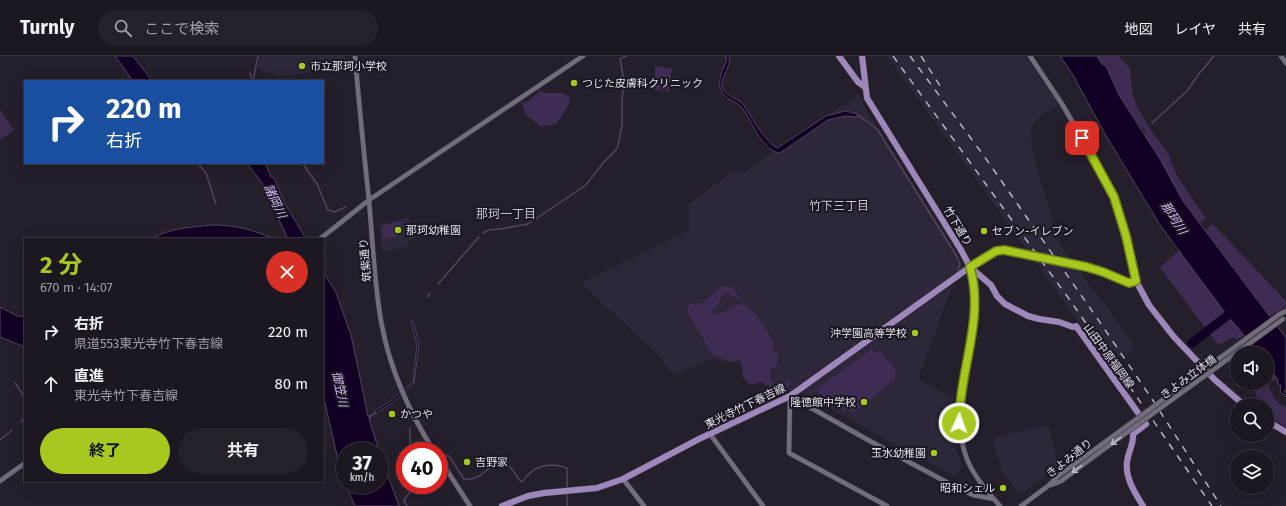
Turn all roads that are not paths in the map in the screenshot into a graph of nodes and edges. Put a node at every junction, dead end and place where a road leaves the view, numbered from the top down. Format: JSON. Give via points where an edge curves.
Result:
{"nodes":[{"id":1,"x":355,"y":56,"type":"edge"},
{"id":2,"x":583,"y":56,"type":"edge"},
{"id":3,"x":839,"y":56,"type":"edge"},
{"id":4,"x":862,"y":56,"type":"edge"},
{"id":5,"x":1030,"y":56,"type":"edge"},
{"id":6,"x":1282,"y":56,"type":"edge"},
{"id":7,"x":1286,"y":63,"type":"edge"},
{"id":8,"x":865,"y":87,"type":"junction"},
{"id":9,"x":369,"y":200,"type":"junction"},
{"id":10,"x":321,"y":238,"type":"edge"},
{"id":11,"x":970,"y":267,"type":"junction"},
{"id":12,"x":1136,"y":281,"type":"junction"},
{"id":13,"x":1286,"y":311,"type":"edge"},
{"id":14,"x":1283,"y":316,"type":"edge"},
{"id":15,"x":790,"y":396,"type":"junction"},
{"id":16,"x":1236,"y":398,"type":"edge"},
{"id":17,"x":1274,"y":425,"type":"edge"},
{"id":18,"x":1286,"y":432,"type":"edge"},
{"id":19,"x":710,"y":434,"type":"junction"},
{"id":20,"x":428,"y":442,"type":"edge"},
{"id":21,"x":1102,"y":447,"type":"joint"},
{"id":22,"x":24,"y":463,"type":"edge"},
{"id":23,"x":448,"y":472,"type":"edge"},
{"id":24,"x":623,"y":479,"type":"junction"},
{"id":25,"x":0,"y":482,"type":"edge"},
{"id":26,"x":994,"y":499,"type":"junction"},
{"id":27,"x":470,"y":506,"type":"edge"},
{"id":28,"x":502,"y":506,"type":"edge"},
{"id":29,"x":644,"y":506,"type":"edge"},
{"id":30,"x":763,"y":506,"type":"edge"},
{"id":31,"x":887,"y":506,"type":"edge"},
{"id":32,"x":1000,"y":506,"type":"edge"},
{"id":33,"x":1021,"y":506,"type":"edge"},
{"id":34,"x":1143,"y":506,"type":"edge"}],
"edges":[{"from":1,"to":9,"type":"street","name":"筑紫通り"},
{"from":2,"to":9,"type":"street"},
{"from":3,"to":8,"type":"main road","via":[[858,82]]},
{"from":4,"to":8,"type":"main road","name":"竹下通り"},
{"from":5,"to":12,"type":"street","via":[[1062,104],[1114,197]]},
{"from":6,"to":7,"type":"street"},
{"from":8,"to":11,"type":"main road","name":"竹下通り","via":[[867,98]]},
{"from":9,"to":10,"type":"street"},
{"from":9,"to":20,"type":"street","name":"筑紫通り","via":[[382,326],[392,366],[420,430]]},
{"from":11,"to":12,"type":"main road","name":"東光寺竹下春吉線","via":[[996,251],[1004,250],[1087,267],[1129,283]]},
{"from":11,"to":15,"type":"main road","name":"東光寺竹下春吉線"},
{"from":11,"to":26,"type":"street","name":"竹下通り","via":[[974,280],[975,306],[960,398],[959,431],[970,466]]},
{"from":11,"to":34,"type":"main road","name":"山田中原福岡線","via":[[991,285],[1005,304],[1028,316],[1076,326],[1130,400],[1146,424],[1133,434],[1127,462],[1132,489]]},
{"from":12,"to":16,"type":"main road","via":[[1149,305],[1174,337]]},
{"from":13,"to":14,"type":"street"},
{"from":14,"to":21,"type":"street","name":"きよみ立体橋","bridge":true},
{"from":15,"to":19,"type":"main road","name":"東光寺竹下春吉線"},
{"from":15,"to":26,"type":"street","via":[[950,484],[973,495]]},
{"from":15,"to":31,"type":"street","via":[[789,453]]},
{"from":17,"to":18,"type":"main road"},
{"from":19,"to":24,"type":"main road","name":"東光寺竹下春吉線"},
{"from":19,"to":30,"type":"street"},
{"from":21,"to":33,"type":"street","name":"きよみ通り","via":[[1058,476]]},
{"from":22,"to":25,"type":"street"},
{"from":23,"to":27,"type":"street"},
{"from":24,"to":28,"type":"main road","name":"東光寺竹下春吉線","via":[[597,488],[528,496]]},
{"from":24,"to":29,"type":"street"},
{"from":26,"to":32,"type":"street","name":"竹下通り"}]}
